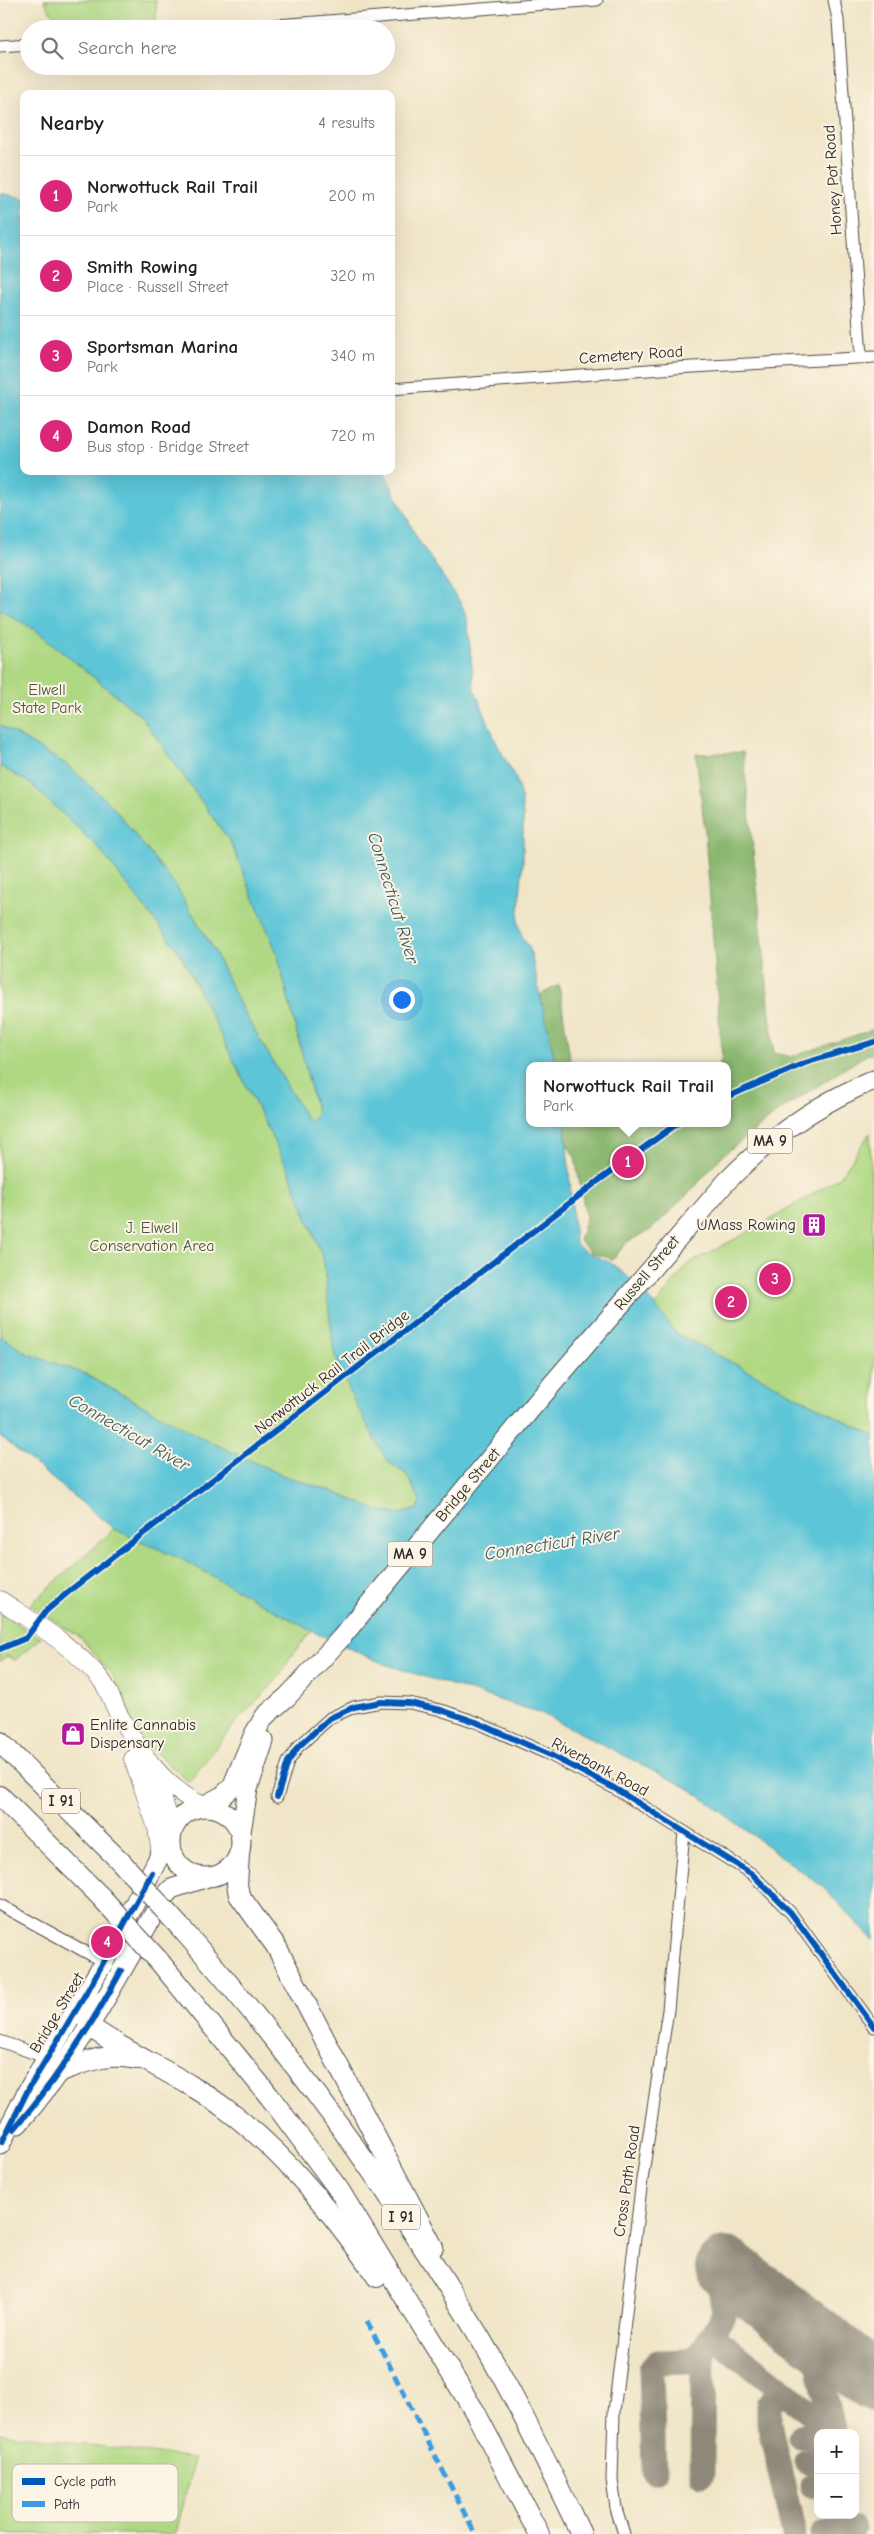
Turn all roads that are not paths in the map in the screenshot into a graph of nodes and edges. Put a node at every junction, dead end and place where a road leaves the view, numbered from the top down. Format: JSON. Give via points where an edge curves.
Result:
{"nodes":[{"id":1,"x":597,"y":0,"type":"edge"},
{"id":2,"x":834,"y":0,"type":"edge"},
{"id":3,"x":340,"y":20,"type":"edge"},
{"id":4,"x":20,"y":45,"type":"edge"},
{"id":5,"x":0,"y":46,"type":"edge"},
{"id":6,"x":874,"y":357,"type":"edge"},
{"id":7,"x":861,"y":358,"type":"junction"},
{"id":8,"x":395,"y":389,"type":"edge"},
{"id":9,"x":874,"y":1080,"type":"edge"},
{"id":10,"x":530,"y":1410,"type":"joint"},
{"id":11,"x":0,"y":1600,"type":"edge"},
{"id":12,"x":288,"y":1696,"type":"junction"},
{"id":13,"x":117,"y":1710,"type":"junction"},
{"id":14,"x":0,"y":1742,"type":"edge"},
{"id":15,"x":133,"y":1759,"type":"junction"},
{"id":16,"x":0,"y":1796,"type":"edge"},
{"id":17,"x":277,"y":1797,"type":"dead end"},
{"id":18,"x":202,"y":1806,"type":"junction"},
{"id":19,"x":241,"y":1832,"type":"junction"},
{"id":20,"x":684,"y":1832,"type":"junction"},
{"id":21,"x":171,"y":1833,"type":"junction"},
{"id":22,"x":161,"y":1855,"type":"junction"},
{"id":23,"x":239,"y":1855,"type":"junction"},
{"id":24,"x":205,"y":1878,"type":"junction"},
{"id":25,"x":0,"y":1905,"type":"edge"},
{"id":26,"x":104,"y":1962,"type":"junction"},
{"id":27,"x":88,"y":1990,"type":"junction"},
{"id":28,"x":874,"y":2027,"type":"edge"},
{"id":29,"x":90,"y":2028,"type":"junction"},
{"id":30,"x":0,"y":2041,"type":"edge"},
{"id":31,"x":151,"y":2062,"type":"junction"},
{"id":32,"x":53,"y":2065,"type":"junction"},
{"id":33,"x":1,"y":2143,"type":"edge"},
{"id":34,"x":462,"y":2307,"type":"junction"},
{"id":35,"x":475,"y":2412,"type":"junction"},
{"id":36,"x":539,"y":2534,"type":"edge"},
{"id":37,"x":581,"y":2534,"type":"edge"},
{"id":38,"x":624,"y":2534,"type":"edge"}],
"edges":[{"from":1,"to":3,"type":"street"},
{"from":2,"to":7,"type":"street","name":"Honey Pot Road"},
{"from":4,"to":5,"type":"street"},
{"from":6,"to":7,"type":"street","name":"Cemetery Road"},
{"from":7,"to":8,"type":"street","name":"Cemetery Road"},
{"from":9,"to":10,"type":"highway","name":"Russell Street","number":"MA 9","via":[[825,1104],[773,1139],[727,1181]]},
{"from":10,"to":12,"type":"highway","name":"Bridge Street","number":"MA 9","via":[[341,1638]]},
{"from":11,"to":13,"type":"main road","via":[[75,1653],[103,1682]]},
{"from":12,"to":18,"type":"highway","name":"Bridge Street","number":"MA 9","via":[[257,1727],[232,1787]]},
{"from":12,"to":19,"type":"highway","name":"Bridge Street","number":"MA 9","via":[[260,1751],[248,1789]]},
{"from":13,"to":15,"type":"main road","via":[[124,1740]]},
{"from":13,"to":18,"type":"main road","via":[[132,1739],[164,1780],[185,1798]]},
{"from":14,"to":34,"type":"highway","number":"I 91","bridge":true,"via":[[120,1862],[180,1927],[268,2032],[355,2147]]},
{"from":15,"to":21,"type":"main road","via":[[162,1796]]},
{"from":15,"to":22,"type":"main road","via":[[157,1828]]},
{"from":16,"to":35,"type":"highway","number":"I 91","bridge":true,"via":[[102,1897],[270,2097],[324,2169]]},
{"from":17,"to":20,"type":"street","name":"Riverbank Road","via":[[288,1762],[324,1722],[367,1704],[410,1703],[464,1717],[548,1754],[628,1796]]},
{"from":18,"to":19,"type":"highway","via":[[227,1815]]},
{"from":18,"to":21,"type":"highway","via":[[189,1811]]},
{"from":19,"to":23,"type":"highway"},
{"from":20,"to":28,"type":"street","name":"Riverbank Road","via":[[738,1864],[778,1898]]},
{"from":20,"to":38,"type":"street","name":"Cross Path Road","via":[[668,2010],[642,2180],[614,2412],[612,2480]]},
{"from":21,"to":22,"type":"highway","name":"Bridge Street"},
{"from":21,"to":24,"type":"highway","via":[[174,1853],[180,1864],[191,1874]]},
{"from":22,"to":26,"type":"highway","name":"Bridge Street"},
{"from":23,"to":24,"type":"highway","via":[[228,1870]]},
{"from":23,"to":34,"type":"highway","via":[[239,1895],[281,1954],[418,2215]]},
{"from":24,"to":29,"type":"highway","name":"Bridge Street","via":[[172,1889],[163,1898]]},
{"from":25,"to":26,"type":"street"},
{"from":26,"to":27,"type":"highway","name":"Bridge Street"},
{"from":27,"to":29,"type":"highway","via":[[84,2012]]},
{"from":27,"to":32,"type":"highway","name":"Bridge Street"},
{"from":29,"to":31,"type":"highway"},
{"from":29,"to":32,"type":"highway","name":"Bridge Street"},
{"from":30,"to":32,"type":"street"},
{"from":31,"to":32,"type":"highway","via":[[104,2057]]},
{"from":31,"to":35,"type":"highway","via":[[227,2109],[295,2173],[339,2223],[435,2362]]},
{"from":32,"to":33,"type":"highway","name":"Bridge Street","via":[[43,2096]]},
{"from":34,"to":37,"type":"highway","number":"I 91"},
{"from":35,"to":36,"type":"highway","number":"I 91"}]}
